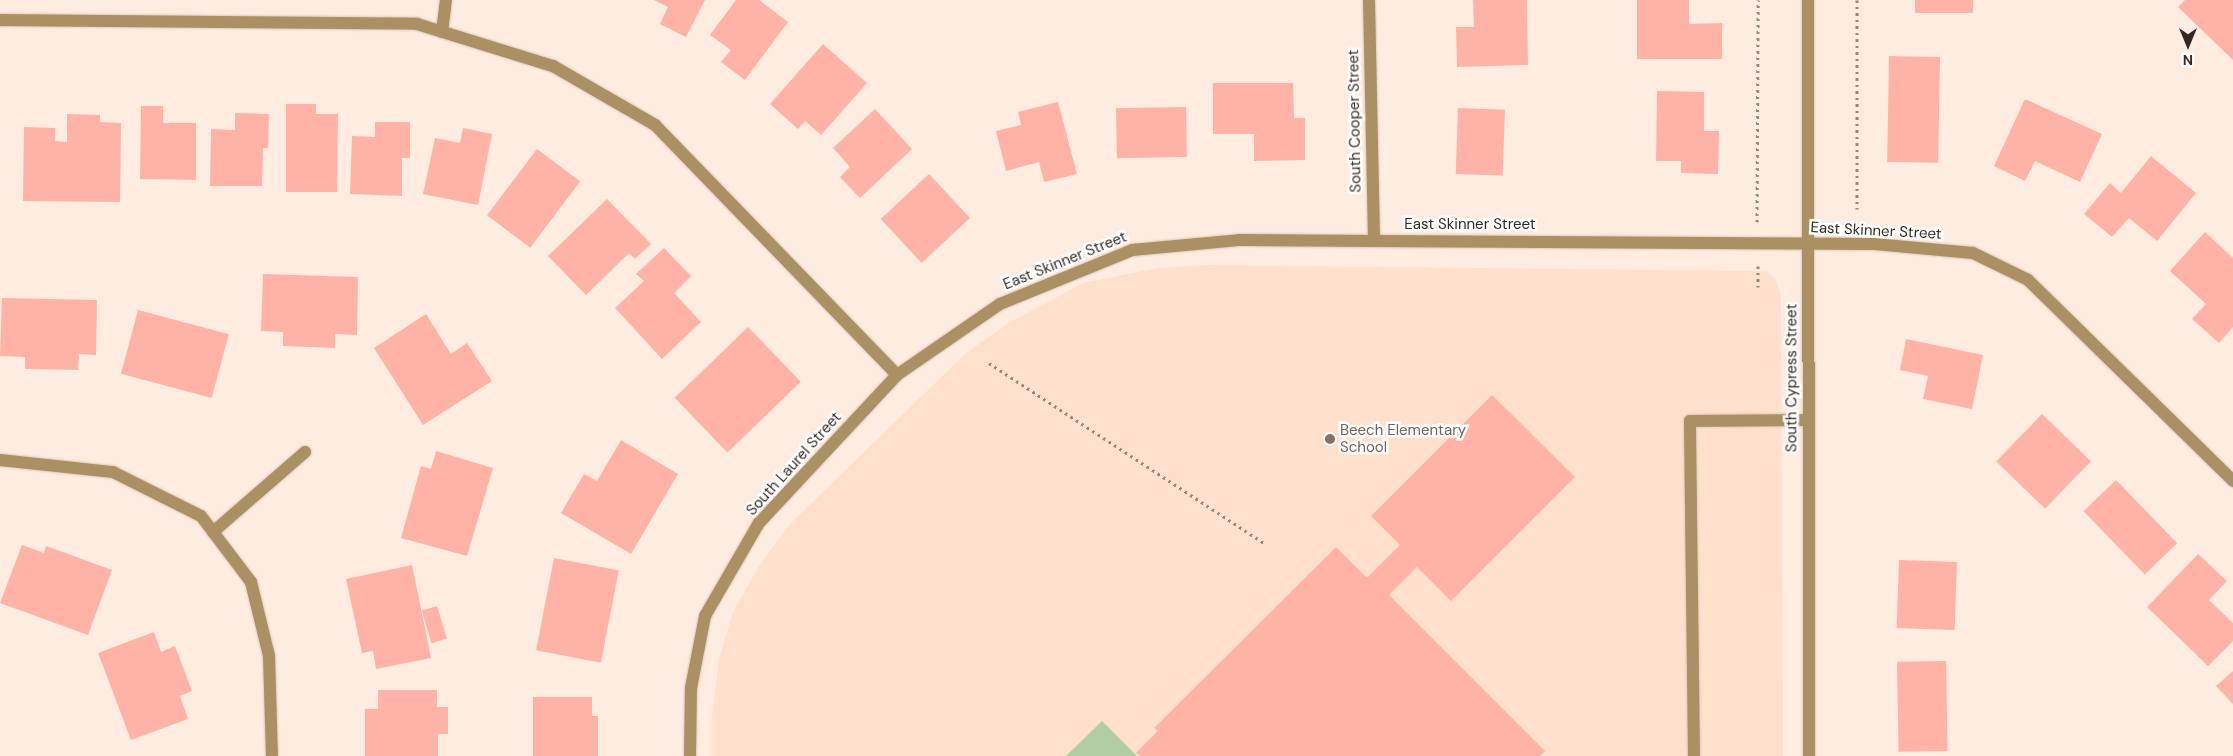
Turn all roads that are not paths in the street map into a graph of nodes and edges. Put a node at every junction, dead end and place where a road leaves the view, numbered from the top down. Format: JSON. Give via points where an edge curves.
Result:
{"nodes":[{"id":1,"x":446,"y":0,"type":"edge"},
{"id":2,"x":1369,"y":0,"type":"edge"},
{"id":3,"x":1808,"y":0,"type":"edge"},
{"id":4,"x":0,"y":20,"type":"edge"},
{"id":5,"x":442,"y":32,"type":"junction"},
{"id":6,"x":1374,"y":241,"type":"junction"},
{"id":7,"x":1808,"y":243,"type":"junction"},
{"id":8,"x":897,"y":375,"type":"junction"},
{"id":9,"x":1808,"y":420,"type":"junction"},
{"id":10,"x":305,"y":452,"type":"dead end"},
{"id":11,"x":0,"y":460,"type":"edge"},
{"id":12,"x":2233,"y":481,"type":"edge"},
{"id":13,"x":213,"y":532,"type":"junction"},
{"id":14,"x":272,"y":756,"type":"edge"},
{"id":15,"x":690,"y":756,"type":"edge"},
{"id":16,"x":1694,"y":756,"type":"edge"},
{"id":17,"x":1809,"y":756,"type":"edge"}],
"edges":[{"from":1,"to":5,"type":"street"},
{"from":2,"to":6,"type":"street","name":"South Cooper Street"},
{"from":3,"to":7,"type":"street","name":"South Cypress Street"},
{"from":4,"to":5,"type":"street","via":[[417,24]]},
{"from":5,"to":8,"type":"street","via":[[553,66],[655,125]]},
{"from":6,"to":7,"type":"street","name":"East Skinner Street"},
{"from":6,"to":8,"type":"street","name":"East Skinner Street","via":[[1239,240],[1132,250],[1000,304]]},
{"from":7,"to":9,"type":"street","name":"South Cypress Street"},
{"from":7,"to":12,"type":"street","name":"East Skinner Street","via":[[1874,244],[1973,254],[2028,280]]},
{"from":8,"to":15,"type":"street","name":"South Laurel Street","via":[[759,523],[706,616],[691,688]]},
{"from":9,"to":16,"type":"street","via":[[1690,421]]},
{"from":9,"to":17,"type":"street","name":"South Cypress Street"},
{"from":10,"to":13,"type":"street"},
{"from":11,"to":13,"type":"street","via":[[113,472],[201,516]]},
{"from":13,"to":14,"type":"street","via":[[251,582],[269,656]]}]}
